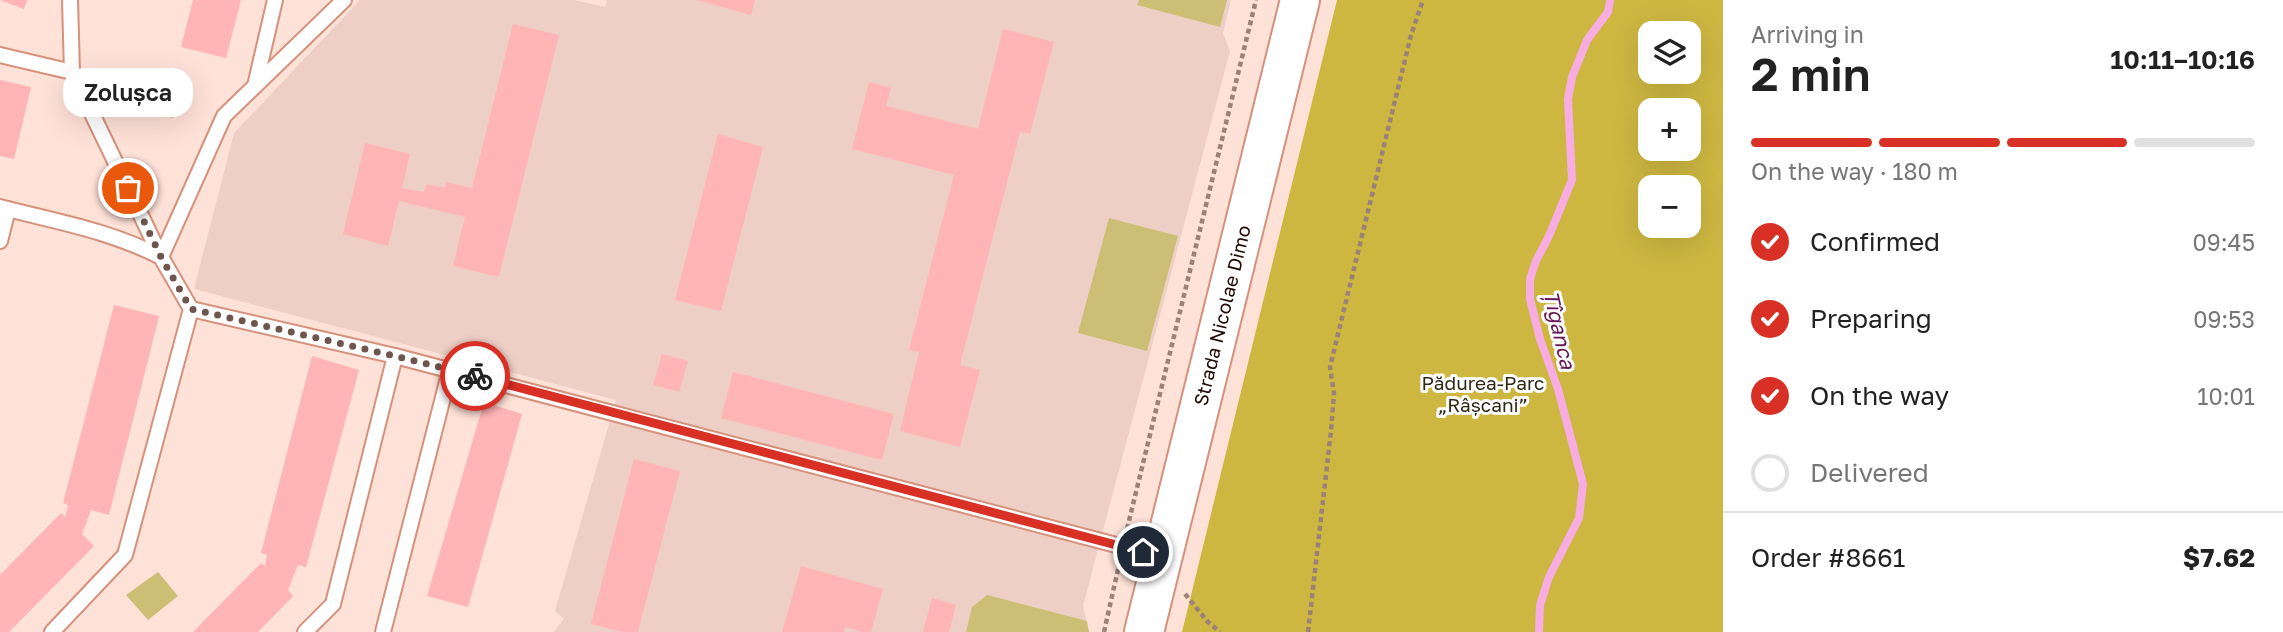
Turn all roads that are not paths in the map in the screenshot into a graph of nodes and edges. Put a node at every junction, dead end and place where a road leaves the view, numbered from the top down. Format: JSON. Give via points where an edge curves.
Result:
{"nodes":[{"id":1,"x":70,"y":0,"type":"edge"},
{"id":2,"x":275,"y":0,"type":"edge"},
{"id":3,"x":344,"y":0,"type":"edge"},
{"id":4,"x":1300,"y":0,"type":"edge"},
{"id":5,"x":0,"y":55,"type":"edge"},
{"id":6,"x":72,"y":72,"type":"junction"},
{"id":7,"x":254,"y":88,"type":"junction"},
{"id":8,"x":4,"y":208,"type":"edge"},
{"id":9,"x":0,"y":241,"type":"edge"},
{"id":10,"x":161,"y":257,"type":"junction"},
{"id":11,"x":191,"y":309,"type":"junction"},
{"id":12,"x":395,"y":356,"type":"junction"},
{"id":13,"x":450,"y":370,"type":"junction"},
{"id":14,"x":1163,"y":557,"type":"junction"},
{"id":15,"x":52,"y":632,"type":"edge"},
{"id":16,"x":305,"y":632,"type":"edge"},
{"id":17,"x":383,"y":632,"type":"edge"},
{"id":18,"x":1144,"y":632,"type":"edge"}],
"edges":[{"from":1,"to":6,"type":"lane"},
{"from":2,"to":7,"type":"lane"},
{"from":3,"to":7,"type":"lane"},
{"from":4,"to":14,"type":"main road","name":"Strada Nicolae Dimo"},
{"from":5,"to":6,"type":"lane"},
{"from":6,"to":10,"type":"lane"},
{"from":7,"to":10,"type":"lane","via":[[224,116]]},
{"from":8,"to":9,"type":"lane"},
{"from":8,"to":10,"type":"lane","via":[[125,239]]},
{"from":10,"to":11,"type":"lane"},
{"from":11,"to":12,"type":"lane"},
{"from":11,"to":15,"type":"lane","via":[[125,555]]},
{"from":12,"to":13,"type":"lane"},
{"from":12,"to":16,"type":"lane","via":[[333,604]]},
{"from":13,"to":14,"type":"lane"},
{"from":13,"to":17,"type":"lane"},
{"from":14,"to":18,"type":"main road","name":"Strada Nicolae Dimo"}]}
